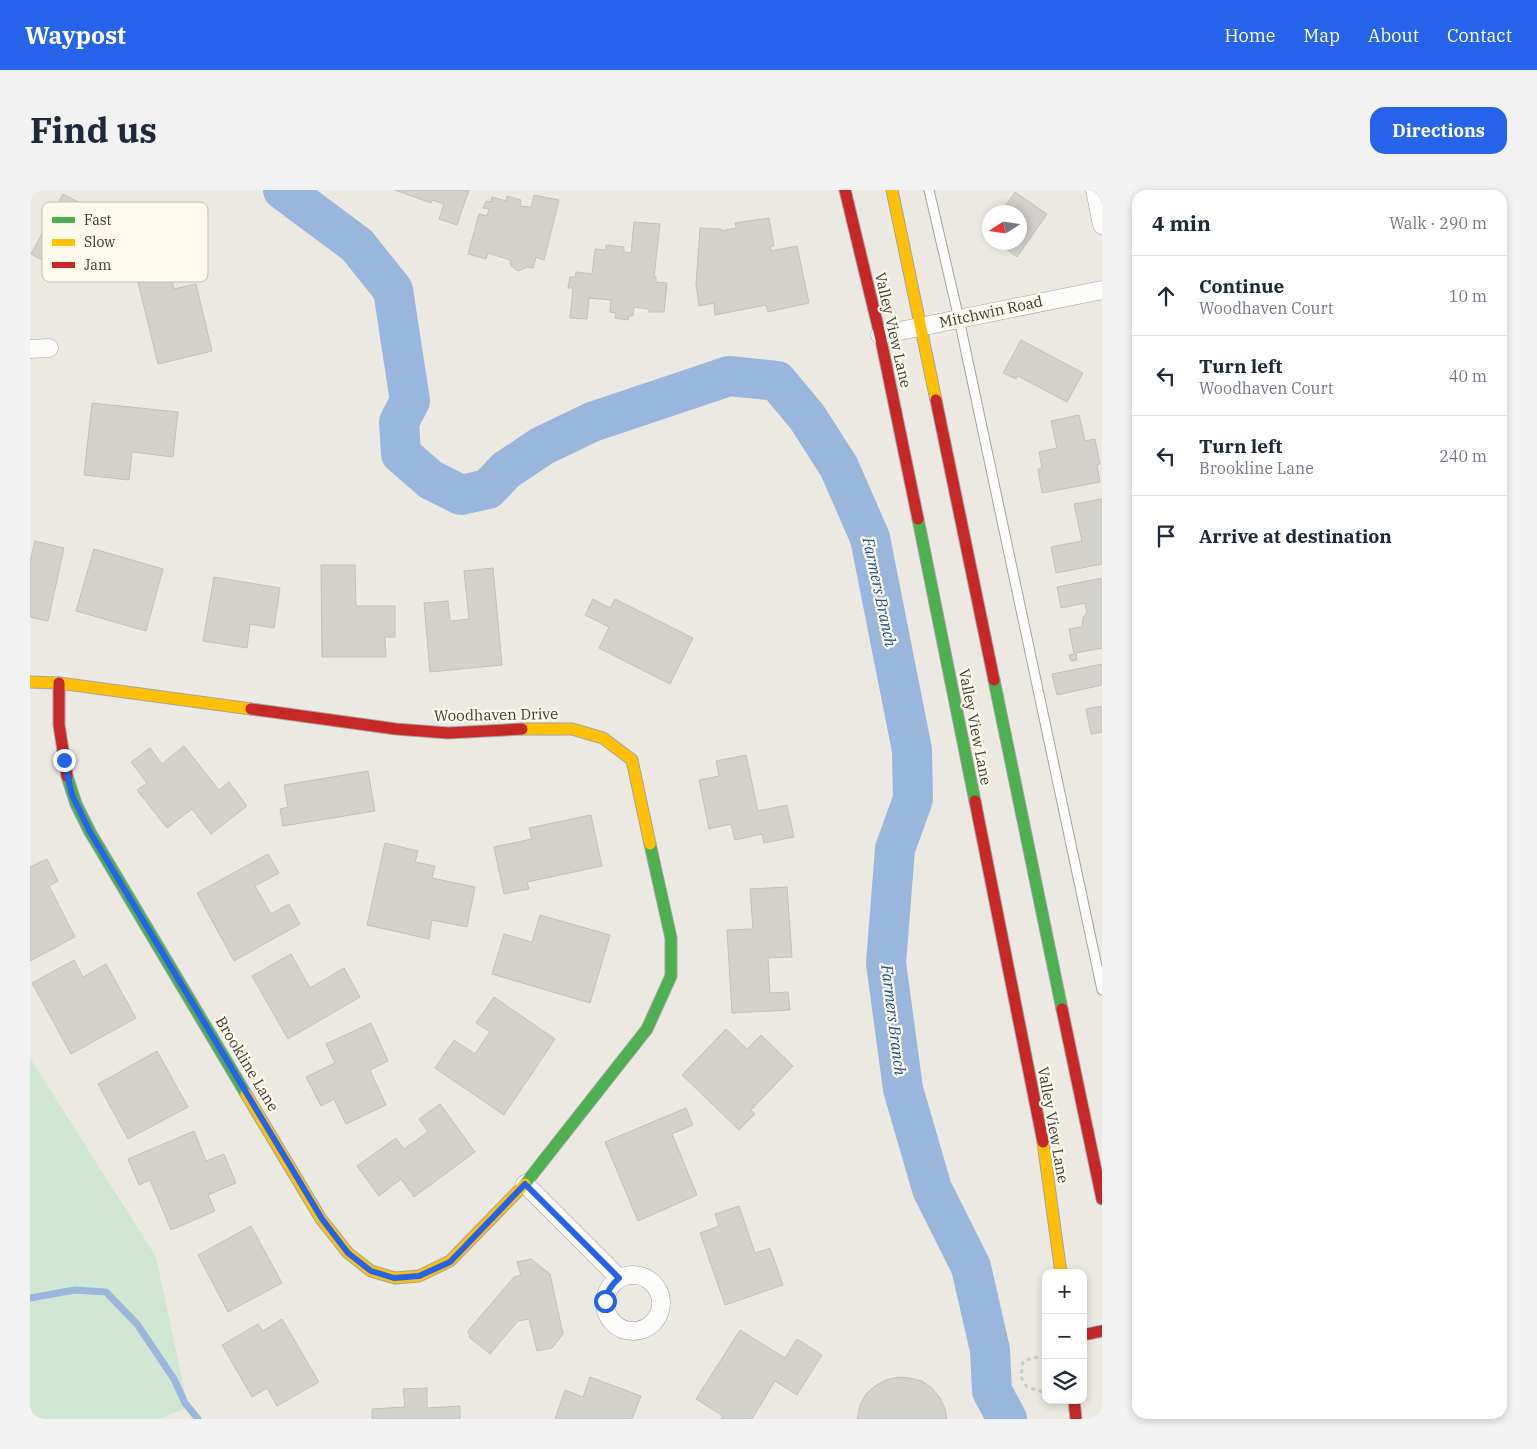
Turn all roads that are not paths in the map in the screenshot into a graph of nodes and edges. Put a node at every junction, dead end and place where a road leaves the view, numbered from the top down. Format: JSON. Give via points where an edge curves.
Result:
{"nodes":[{"id":1,"x":845,"y":190,"type":"edge"},
{"id":2,"x":892,"y":190,"type":"edge"},
{"id":3,"x":929,"y":190,"type":"edge"},
{"id":4,"x":1095,"y":190,"type":"edge"},
{"id":5,"x":1102,"y":225,"type":"edge"},
{"id":6,"x":1102,"y":290,"type":"edge"},
{"id":7,"x":959,"y":319,"type":"junction"},
{"id":8,"x":921,"y":326,"type":"junction"},
{"id":9,"x":880,"y":335,"type":"junction"},
{"id":10,"x":49,"y":348,"type":"dead end"},
{"id":11,"x":30,"y":349,"type":"edge"},
{"id":12,"x":30,"y":682,"type":"edge"},
{"id":13,"x":59,"y":683,"type":"junction"},
{"id":14,"x":1102,"y":990,"type":"edge"},
{"id":15,"x":525,"y":1184,"type":"junction"},
{"id":16,"x":1102,"y":1199,"type":"edge"},
{"id":17,"x":1060,"y":1269,"type":"edge"},
{"id":18,"x":619,"y":1278,"type":"dead end"},
{"id":19,"x":1102,"y":1331,"type":"edge"},
{"id":20,"x":1087,"y":1334,"type":"edge"},
{"id":21,"x":1074,"y":1404,"type":"edge"},
{"id":22,"x":1076,"y":1419,"type":"edge"}],
"edges":[{"from":1,"to":9,"type":"main road","name":"Valley View Lane"},
{"from":2,"to":8,"type":"main road","name":"Valley View Lane"},
{"from":3,"to":7,"type":"lane"},
{"from":4,"to":5,"type":"street"},
{"from":6,"to":7,"type":"street","name":"Mitchwin Road"},
{"from":7,"to":8,"type":"street","name":"Mitchwin Road"},
{"from":7,"to":14,"type":"lane"},
{"from":8,"to":9,"type":"street","name":"Mitchwin Road"},
{"from":8,"to":16,"type":"main road","name":"Valley View Lane"},
{"from":9,"to":17,"type":"main road","name":"Valley View Lane","via":[[1043,1141]]},
{"from":10,"to":11,"type":"street"},
{"from":12,"to":13,"type":"main road","name":"Woodhaven Drive"},
{"from":13,"to":15,"type":"main road","name":"Brookline Lane","via":[[58,720],[72,795],[316,1211],[348,1253],[371,1271],[394,1278],[419,1276],[450,1262]]},
{"from":13,"to":15,"type":"main road","name":"Woodhaven Drive","via":[[396,729],[448,733],[536,728],[572,730],[602,738],[632,760],[671,938],[671,976],[646,1029]]},
{"from":15,"to":18,"type":"street"},
{"from":19,"to":20,"type":"main road"},
{"from":21,"to":22,"type":"main road","bridge":true}]}
